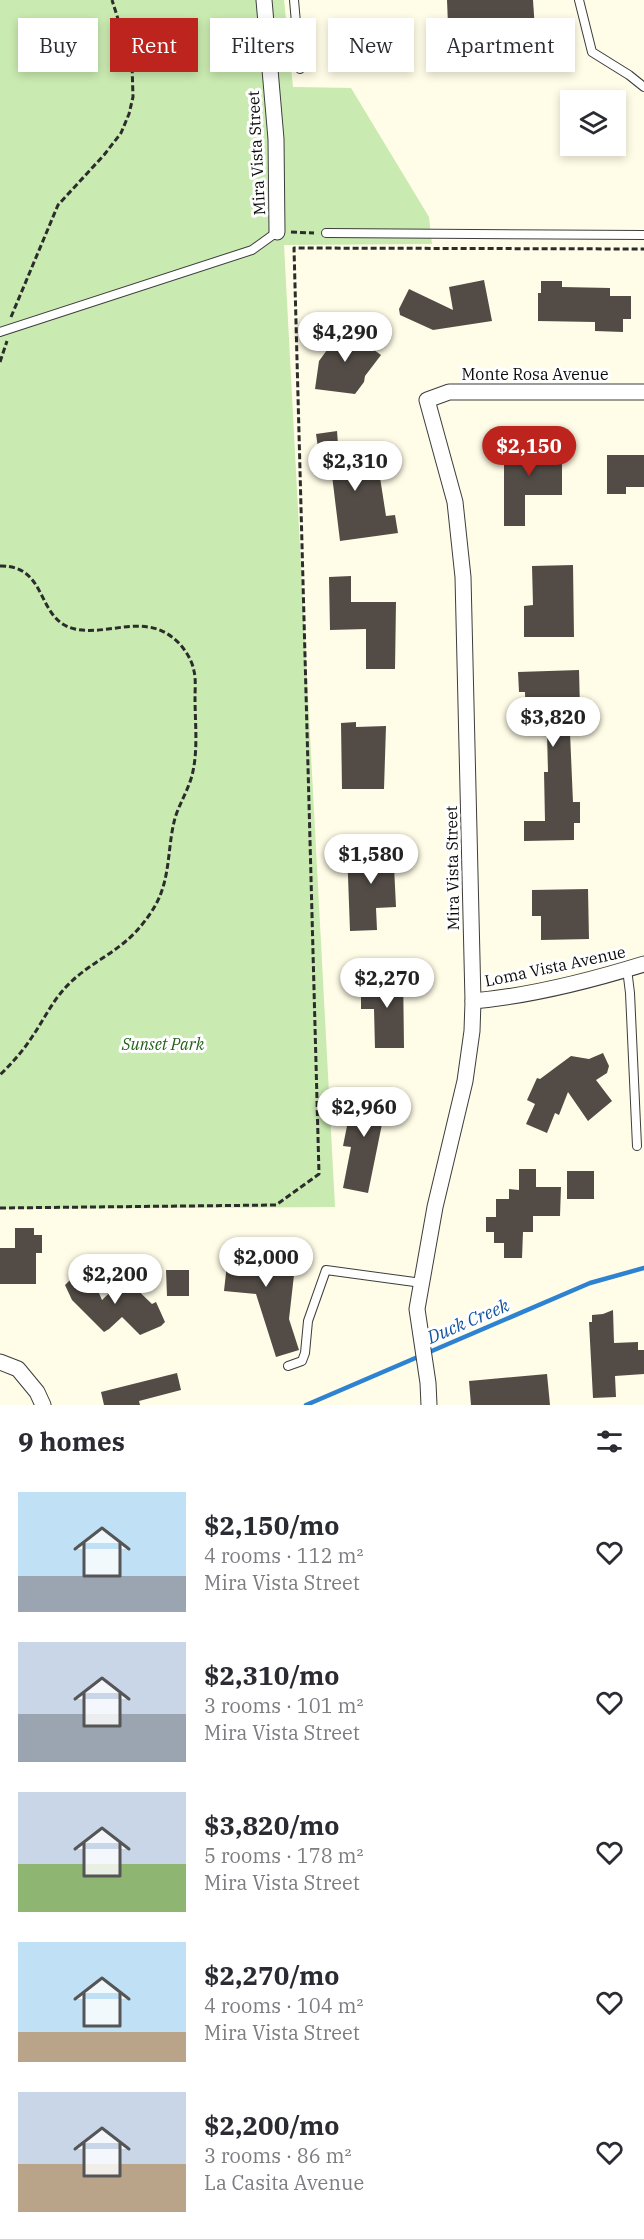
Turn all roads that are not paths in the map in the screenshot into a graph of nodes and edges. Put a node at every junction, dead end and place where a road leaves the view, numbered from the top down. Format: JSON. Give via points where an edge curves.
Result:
{"nodes":[{"id":1,"x":264,"y":0,"type":"edge"},
{"id":2,"x":294,"y":0,"type":"edge"},
{"id":3,"x":579,"y":0,"type":"edge"},
{"id":4,"x":296,"y":18,"type":"edge"},
{"id":5,"x":644,"y":87,"type":"edge"},
{"id":6,"x":277,"y":232,"type":"joint"},
{"id":7,"x":326,"y":232,"type":"road end"},
{"id":8,"x":644,"y":235,"type":"edge"},
{"id":9,"x":0,"y":332,"type":"edge"},
{"id":10,"x":644,"y":392,"type":"edge"},
{"id":11,"x":427,"y":400,"type":"joint"},
{"id":12,"x":644,"y":964,"type":"edge"},
{"id":13,"x":627,"y":969,"type":"junction"},
{"id":14,"x":473,"y":1001,"type":"junction"},
{"id":15,"x":637,"y":1146,"type":"dead end"},
{"id":16,"x":422,"y":1283,"type":"junction"},
{"id":17,"x":0,"y":1362,"type":"edge"},
{"id":18,"x":288,"y":1366,"type":"dead end"},
{"id":19,"x":43,"y":1405,"type":"edge"},
{"id":20,"x":429,"y":1405,"type":"edge"}],
"edges":[{"from":1,"to":6,"type":"street","name":"Mira Vista Street","via":[[276,139]]},
{"from":2,"to":4,"type":"lane"},
{"from":3,"to":5,"type":"lane","via":[[592,52]]},
{"from":6,"to":9,"type":"lane","via":[[252,250]]},
{"from":7,"to":8,"type":"lane"},
{"from":10,"to":11,"type":"street","name":"Monte Rosa Avenue","via":[[449,392]]},
{"from":11,"to":14,"type":"street","name":"Mira Vista Street","via":[[455,502],[463,577]]},
{"from":12,"to":13,"type":"street","name":"Loma Vista Avenue"},
{"from":13,"to":14,"type":"street","name":"Loma Vista Avenue","via":[[500,999]]},
{"from":13,"to":15,"type":"lane"},
{"from":14,"to":16,"type":"street","name":"Mira Vista Street","via":[[465,1081],[435,1207]]},
{"from":16,"to":18,"type":"lane","via":[[326,1270],[308,1321],[302,1361]]},
{"from":16,"to":20,"type":"street","name":"Mira Vista Street","via":[[417,1309]]},
{"from":17,"to":19,"type":"street","via":[[18,1369]]}]}
